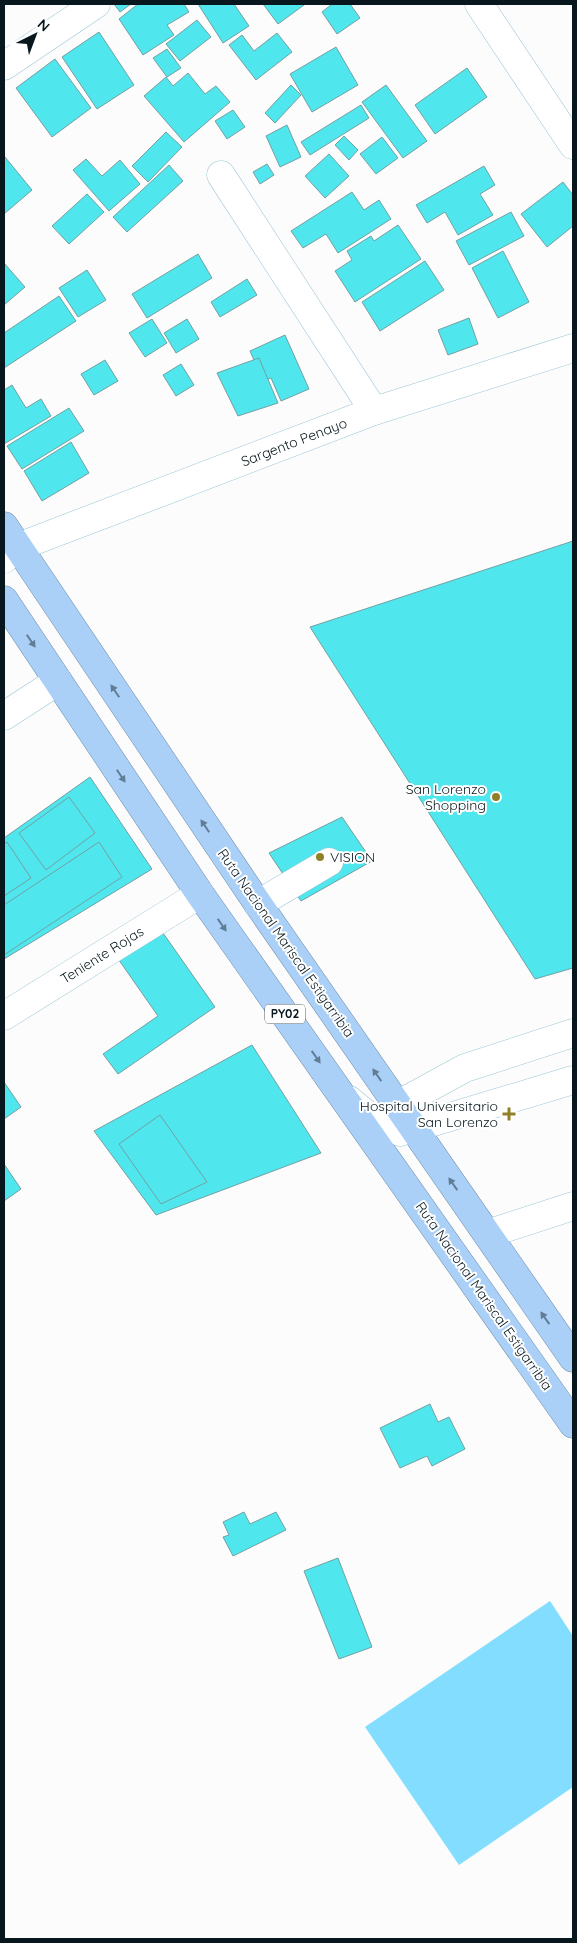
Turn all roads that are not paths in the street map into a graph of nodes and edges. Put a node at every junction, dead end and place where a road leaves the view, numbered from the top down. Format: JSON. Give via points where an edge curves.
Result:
{"nodes":[{"id":1,"x":95,"y":4,"type":"edge"},
{"id":2,"x":479,"y":4,"type":"edge"},
{"id":3,"x":4,"y":66,"type":"edge"},
{"id":4,"x":573,"y":145,"type":"edge"},
{"id":5,"x":221,"y":174,"type":"dead end"},
{"id":6,"x":573,"y":348,"type":"edge"},
{"id":7,"x":374,"y":411,"type":"junction"},
{"id":8,"x":9,"y":544,"type":"edge"},
{"id":9,"x":4,"y":600,"type":"edge"},
{"id":10,"x":58,"y":681,"type":"junction"},
{"id":11,"x":4,"y":716,"type":"edge"},
{"id":12,"x":330,"y":862,"type":"dead end"},
{"id":13,"x":200,"y":894,"type":"junction"},
{"id":14,"x":258,"y":904,"type":"junction"},
{"id":15,"x":4,"y":1016,"type":"edge"},
{"id":16,"x":573,"y":1033,"type":"edge"},
{"id":17,"x":573,"y":1080,"type":"edge"},
{"id":18,"x":342,"y":1095,"type":"junction"},
{"id":19,"x":397,"y":1105,"type":"junction"},
{"id":20,"x":415,"y":1130,"type":"junction"},
{"id":21,"x":573,"y":1206,"type":"edge"},
{"id":22,"x":487,"y":1234,"type":"junction"},
{"id":23,"x":573,"y":1358,"type":"edge"},
{"id":24,"x":573,"y":1424,"type":"edge"}],
"edges":[{"from":1,"to":3,"type":"street"},
{"from":2,"to":4,"type":"street"},
{"from":5,"to":7,"type":"street"},
{"from":6,"to":7,"type":"street","name":"Sargento Penayo"},
{"from":7,"to":8,"type":"street","name":"Sargento Penayo"},
{"from":14,"to":8,"type":"highway","name":"Ruta Nacional Mariscal Estigarribia","number":"PY02","one_way":true},
{"from":9,"to":10,"type":"highway","name":"Ruta Nacional Mariscal Estigarribia","number":"PY02","one_way":true},
{"from":10,"to":11,"type":"street"},
{"from":10,"to":13,"type":"highway","name":"Ruta Nacional Mariscal Estigarribia","number":"PY02","one_way":true},
{"from":12,"to":14,"type":"street"},
{"from":13,"to":15,"type":"street","name":"Teniente Rojas"},
{"from":13,"to":18,"type":"highway","name":"Ruta Nacional Mariscal Estigarribia","number":"PY02","one_way":true},
{"from":19,"to":14,"type":"highway","name":"Ruta Nacional Mariscal Estigarribia","number":"PY02","one_way":true},
{"from":16,"to":19,"type":"street","via":[[465,1068]]},
{"from":17,"to":20,"type":"street"},
{"from":18,"to":20,"type":"street","via":[[377,1123],[400,1132]]},
{"from":18,"to":24,"type":"highway","name":"Ruta Nacional Mariscal Estigarribia","number":"PY02"},
{"from":19,"to":20,"type":"highway","name":"Ruta Nacional Mariscal Estigarribia","number":"PY02"},
{"from":22,"to":20,"type":"highway","name":"Ruta Nacional Mariscal Estigarribia","number":"PY02","one_way":true},
{"from":21,"to":22,"type":"street"},
{"from":23,"to":22,"type":"highway","name":"Ruta Nacional Mariscal Estigarribia","number":"PY02","one_way":true}]}
